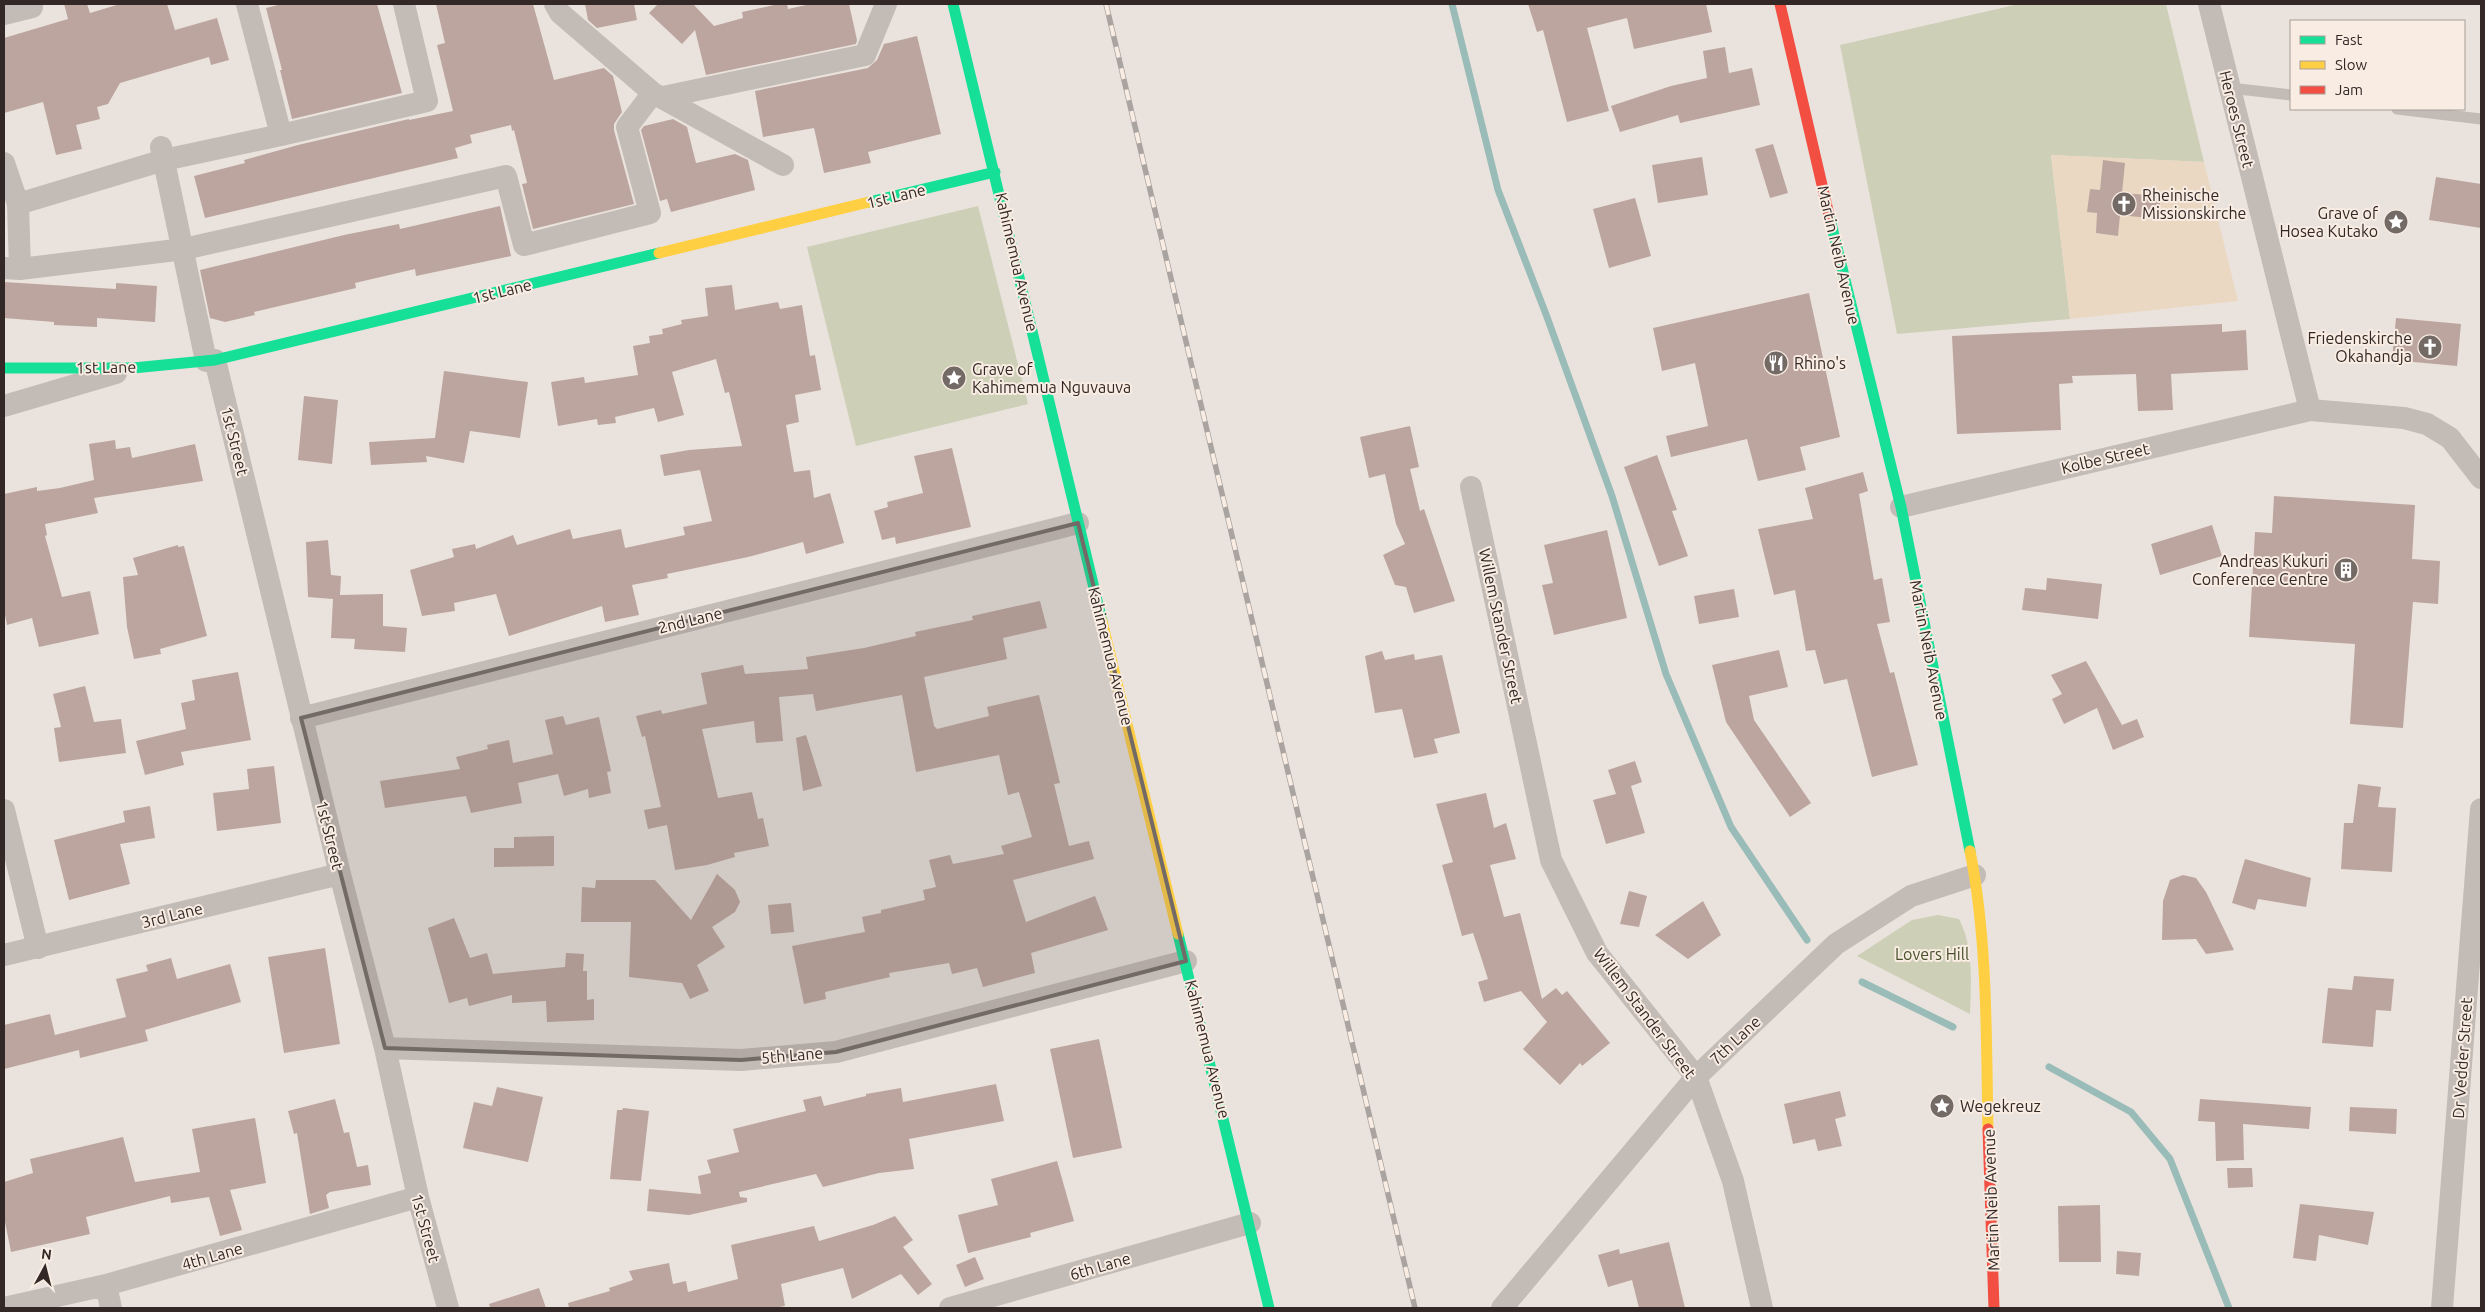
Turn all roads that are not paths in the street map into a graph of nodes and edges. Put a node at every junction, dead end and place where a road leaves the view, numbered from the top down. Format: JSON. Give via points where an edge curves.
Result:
{"nodes":[{"id":1,"x":247,"y":4,"type":"edge"},
{"id":2,"x":404,"y":4,"type":"edge"},
{"id":3,"x":555,"y":4,"type":"edge"},
{"id":4,"x":886,"y":4,"type":"edge"},
{"id":5,"x":953,"y":4,"type":"edge"},
{"id":6,"x":1780,"y":4,"type":"edge"},
{"id":7,"x":2209,"y":4,"type":"edge"},
{"id":8,"x":32,"y":6,"type":"dead end"},
{"id":9,"x":4,"y":14,"type":"edge"},
{"id":10,"x":2230,"y":88,"type":"junction"},
{"id":11,"x":658,"y":95,"type":"junction"},
{"id":12,"x":2290,"y":95,"type":"edge"},
{"id":13,"x":2405,"y":110,"type":"edge"},
{"id":14,"x":2481,"y":119,"type":"edge"},
{"id":15,"x":281,"y":135,"type":"junction"},
{"id":16,"x":162,"y":153,"type":"junction"},
{"id":17,"x":4,"y":163,"type":"edge"},
{"id":18,"x":783,"y":165,"type":"dead end"},
{"id":19,"x":995,"y":172,"type":"junction"},
{"id":20,"x":18,"y":204,"type":"junction"},
{"id":21,"x":184,"y":249,"type":"junction"},
{"id":22,"x":12,"y":268,"type":"edge"},
{"id":23,"x":210,"y":361,"type":"junction"},
{"id":24,"x":4,"y":368,"type":"edge"},
{"id":25,"x":134,"y":368,"type":"junction"},
{"id":26,"x":4,"y":406,"type":"edge"},
{"id":27,"x":2310,"y":410,"type":"junction"},
{"id":28,"x":2481,"y":478,"type":"edge"},
{"id":29,"x":1471,"y":487,"type":"dead end"},
{"id":30,"x":1901,"y":507,"type":"junction"},
{"id":31,"x":1078,"y":523,"type":"junction"},
{"id":32,"x":302,"y":718,"type":"junction"},
{"id":33,"x":2481,"y":809,"type":"edge"},
{"id":34,"x":4,"y":810,"type":"edge"},
{"id":35,"x":340,"y":874,"type":"junction"},
{"id":36,"x":1975,"y":874,"type":"junction"},
{"id":37,"x":38,"y":948,"type":"junction"},
{"id":38,"x":4,"y":955,"type":"edge"},
{"id":39,"x":1186,"y":961,"type":"junction"},
{"id":40,"x":385,"y":1048,"type":"junction"},
{"id":41,"x":1696,"y":1077,"type":"junction"},
{"id":42,"x":418,"y":1197,"type":"junction"},
{"id":43,"x":1250,"y":1224,"type":"junction"},
{"id":44,"x":106,"y":1285,"type":"junction"},
{"id":45,"x":4,"y":1308,"type":"edge"},
{"id":46,"x":111,"y":1308,"type":"edge"},
{"id":47,"x":448,"y":1308,"type":"edge"},
{"id":48,"x":950,"y":1308,"type":"edge"},
{"id":49,"x":1269,"y":1308,"type":"edge"},
{"id":50,"x":1502,"y":1308,"type":"edge"},
{"id":51,"x":1762,"y":1308,"type":"edge"},
{"id":52,"x":1994,"y":1308,"type":"edge"},
{"id":53,"x":2442,"y":1308,"type":"edge"}],
"edges":[{"from":1,"to":15,"type":"street"},
{"from":2,"to":15,"type":"street","via":[[427,101]]},
{"from":3,"to":11,"type":"street","via":[[560,13]]},
{"from":4,"to":11,"type":"street","via":[[865,54]]},
{"from":5,"to":19,"type":"street","name":"Kahimemua Avenue"},
{"from":6,"to":30,"type":"street","name":"Martin Neib Avenue"},
{"from":7,"to":10,"type":"street","name":"Heroes Street"},
{"from":8,"to":9,"type":"street"},
{"from":10,"to":12,"type":"lane"},
{"from":10,"to":27,"type":"street","name":"Heroes Street"},
{"from":11,"to":18,"type":"street"},
{"from":11,"to":21,"type":"street","via":[[627,127],[650,213],[524,245],[506,176]]},
{"from":13,"to":14,"type":"lane"},
{"from":15,"to":16,"type":"street"},
{"from":16,"to":20,"type":"street"},
{"from":16,"to":21,"type":"street","name":"1st Street"},
{"from":17,"to":20,"type":"street"},
{"from":19,"to":23,"type":"street","name":"1st Lane"},
{"from":19,"to":31,"type":"street","name":"Kahimemua Avenue"},
{"from":20,"to":22,"type":"street"},
{"from":21,"to":22,"type":"street"},
{"from":21,"to":23,"type":"street","name":"1st Street"},
{"from":23,"to":25,"type":"street","name":"1st Lane"},
{"from":23,"to":32,"type":"street","name":"1st Street"},
{"from":24,"to":25,"type":"street","name":"1st Lane"},
{"from":25,"to":26,"type":"street"},
{"from":27,"to":28,"type":"street","via":[[2396,417],[2427,424],[2450,438]]},
{"from":27,"to":30,"type":"street","name":"Kolbe Street"},
{"from":29,"to":41,"type":"street","name":"Willem Stander Street","via":[[1551,860],[1597,953]]},
{"from":30,"to":36,"type":"street","name":"Martin Neib Avenue"},
{"from":31,"to":32,"type":"street","name":"2nd Lane"},
{"from":31,"to":39,"type":"street","name":"Kahimemua Avenue"},
{"from":32,"to":35,"type":"street","name":"1st Street"},
{"from":33,"to":53,"type":"street","name":"Dr Vedder Street"},
{"from":34,"to":37,"type":"street"},
{"from":35,"to":37,"type":"street","name":"3rd Lane"},
{"from":35,"to":40,"type":"street","name":"1st Street"},
{"from":36,"to":41,"type":"street","name":"7th Lane","via":[[1911,896],[1836,944]]},
{"from":36,"to":52,"type":"street","name":"Martin Neib Avenue","via":[[1983,956]]},
{"from":37,"to":38,"type":"street","name":"3rd Lane"},
{"from":39,"to":40,"type":"street","name":"5th Lane","via":[[836,1052],[742,1060]]},
{"from":39,"to":43,"type":"street","name":"Kahimemua Avenue"},
{"from":40,"to":42,"type":"street","name":"1st Street"},
{"from":41,"to":50,"type":"street","name":"7th Lane"},
{"from":41,"to":51,"type":"street","name":"Willem Stander Street","via":[[1733,1181]]},
{"from":42,"to":44,"type":"street","name":"4th Lane"},
{"from":42,"to":47,"type":"street","name":"1st Street"},
{"from":43,"to":48,"type":"street","name":"6th Lane"},
{"from":43,"to":49,"type":"street","name":"Kahimemua Avenue"},
{"from":44,"to":45,"type":"street","name":"4th Lane"},
{"from":44,"to":46,"type":"street"}]}
